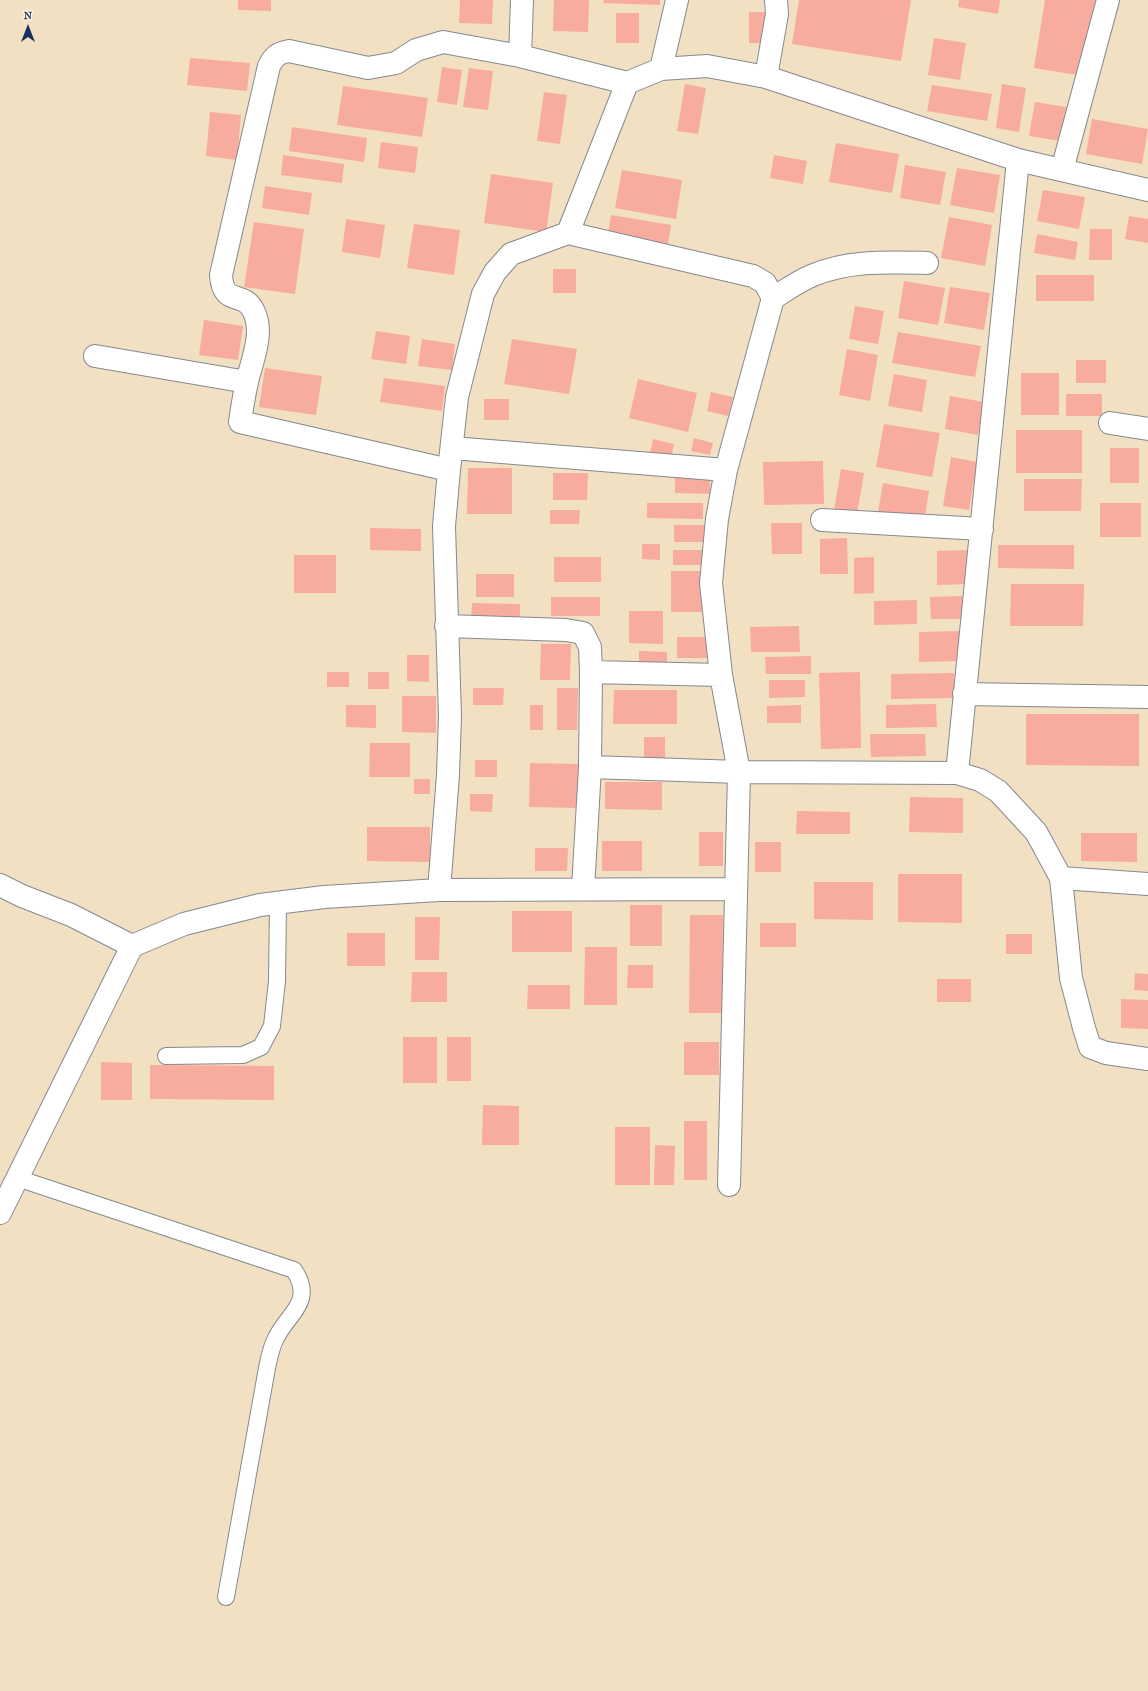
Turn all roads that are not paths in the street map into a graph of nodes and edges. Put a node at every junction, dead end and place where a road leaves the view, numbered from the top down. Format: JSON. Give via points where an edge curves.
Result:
{"nodes":[{"id":1,"x":522,"y":0,"type":"edge"},
{"id":2,"x":677,"y":0,"type":"edge"},
{"id":3,"x":776,"y":0,"type":"edge"},
{"id":4,"x":1108,"y":0,"type":"edge"},
{"id":5,"x":520,"y":56,"type":"junction"},
{"id":6,"x":661,"y":69,"type":"junction"},
{"id":7,"x":766,"y":77,"type":"junction"},
{"id":8,"x":626,"y":83,"type":"junction"},
{"id":9,"x":1018,"y":160,"type":"junction"},
{"id":10,"x":1062,"y":170,"type":"junction"},
{"id":11,"x":1148,"y":190,"type":"edge"},
{"id":12,"x":568,"y":232,"type":"junction"},
{"id":13,"x":927,"y":262,"type":"dead end"},
{"id":14,"x":773,"y":298,"type":"junction"},
{"id":15,"x":96,"y":356,"type":"dead end"},
{"id":16,"x":247,"y":382,"type":"junction"},
{"id":17,"x":1110,"y":423,"type":"dead end"},
{"id":18,"x":1148,"y":429,"type":"edge"},
{"id":19,"x":452,"y":448,"type":"junction"},
{"id":20,"x":449,"y":470,"type":"junction"},
{"id":21,"x":726,"y":470,"type":"junction"},
{"id":22,"x":822,"y":520,"type":"dead end"},
{"id":23,"x":982,"y":529,"type":"junction"},
{"id":24,"x":446,"y":626,"type":"junction"},
{"id":25,"x":592,"y":672,"type":"junction"},
{"id":26,"x":721,"y":675,"type":"junction"},
{"id":27,"x":964,"y":694,"type":"junction"},
{"id":28,"x":1148,"y":697,"type":"edge"},
{"id":29,"x":590,"y":767,"type":"junction"},
{"id":30,"x":738,"y":772,"type":"junction"},
{"id":31,"x":957,"y":773,"type":"junction"},
{"id":32,"x":1062,"y":878,"type":"junction"},
{"id":33,"x":1148,"y":884,"type":"edge"},
{"id":34,"x":0,"y":885,"type":"edge"},
{"id":35,"x":583,"y":889,"type":"junction"},
{"id":36,"x":735,"y":889,"type":"junction"},
{"id":37,"x":439,"y":890,"type":"junction"},
{"id":38,"x":278,"y":903,"type":"junction"},
{"id":39,"x":132,"y":946,"type":"junction"},
{"id":40,"x":166,"y":1056,"type":"dead end"},
{"id":41,"x":1148,"y":1058,"type":"edge"},
{"id":42,"x":17,"y":1178,"type":"junction"},
{"id":43,"x":729,"y":1185,"type":"dead end"},
{"id":44,"x":0,"y":1213,"type":"edge"},
{"id":45,"x":226,"y":1597,"type":"dead end"}],
"edges":[{"from":1,"to":5,"type":"street"},
{"from":2,"to":6,"type":"street"},
{"from":3,"to":7,"type":"street","via":[[777,14]]},
{"from":4,"to":10,"type":"street"},
{"from":5,"to":8,"type":"street"},
{"from":5,"to":16,"type":"street","via":[[443,42],[416,50],[396,64],[368,68],[289,52],[280,53],[273,58],[269,66],[221,275],[222,287],[227,294],[247,302],[257,321],[256,344]]},
{"from":6,"to":7,"type":"street","via":[[707,66]]},
{"from":6,"to":8,"type":"street"},
{"from":7,"to":9,"type":"street"},
{"from":8,"to":12,"type":"street"},
{"from":9,"to":10,"type":"street"},
{"from":9,"to":23,"type":"street"},
{"from":10,"to":11,"type":"street"},
{"from":12,"to":14,"type":"street","via":[[753,276],[765,283]]},
{"from":12,"to":19,"type":"street","via":[[511,254],[495,272],[483,294],[457,397]]},
{"from":13,"to":14,"type":"street","via":[[849,264],[811,276]]},
{"from":14,"to":21,"type":"street"},
{"from":15,"to":16,"type":"street"},
{"from":16,"to":20,"type":"street","via":[[240,422]]},
{"from":17,"to":18,"type":"street"},
{"from":19,"to":20,"type":"street"},
{"from":19,"to":21,"type":"street"},
{"from":20,"to":24,"type":"street","via":[[444,526]]},
{"from":21,"to":26,"type":"street","via":[[717,519],[711,583]]},
{"from":22,"to":23,"type":"street"},
{"from":23,"to":27,"type":"street"},
{"from":24,"to":25,"type":"street","via":[[578,631],[583,633],[590,647]]},
{"from":24,"to":37,"type":"street","via":[[450,716]]},
{"from":25,"to":26,"type":"street"},
{"from":25,"to":29,"type":"street"},
{"from":26,"to":30,"type":"street"},
{"from":27,"to":28,"type":"street"},
{"from":27,"to":31,"type":"street"},
{"from":29,"to":30,"type":"street"},
{"from":29,"to":35,"type":"street"},
{"from":30,"to":31,"type":"street"},
{"from":30,"to":36,"type":"street"},
{"from":31,"to":32,"type":"street","via":[[980,780],[998,791],[1036,832]]},
{"from":32,"to":33,"type":"street"},
{"from":32,"to":41,"type":"street","via":[[1071,978],[1090,1047],[1106,1053]]},
{"from":34,"to":39,"type":"street","via":[[72,915]]},
{"from":35,"to":36,"type":"street"},
{"from":35,"to":37,"type":"street"},
{"from":36,"to":43,"type":"street"},
{"from":37,"to":38,"type":"street","via":[[324,897]]},
{"from":38,"to":39,"type":"street","via":[[184,924]]},
{"from":38,"to":40,"type":"lane","via":[[277,981],[272,1026],[261,1047],[243,1055]]},
{"from":39,"to":42,"type":"street"},
{"from":42,"to":44,"type":"street"},
{"from":42,"to":45,"type":"lane","via":[[294,1270],[301,1280],[302,1294],[296,1310],[275,1338],[267,1368]]}]}
